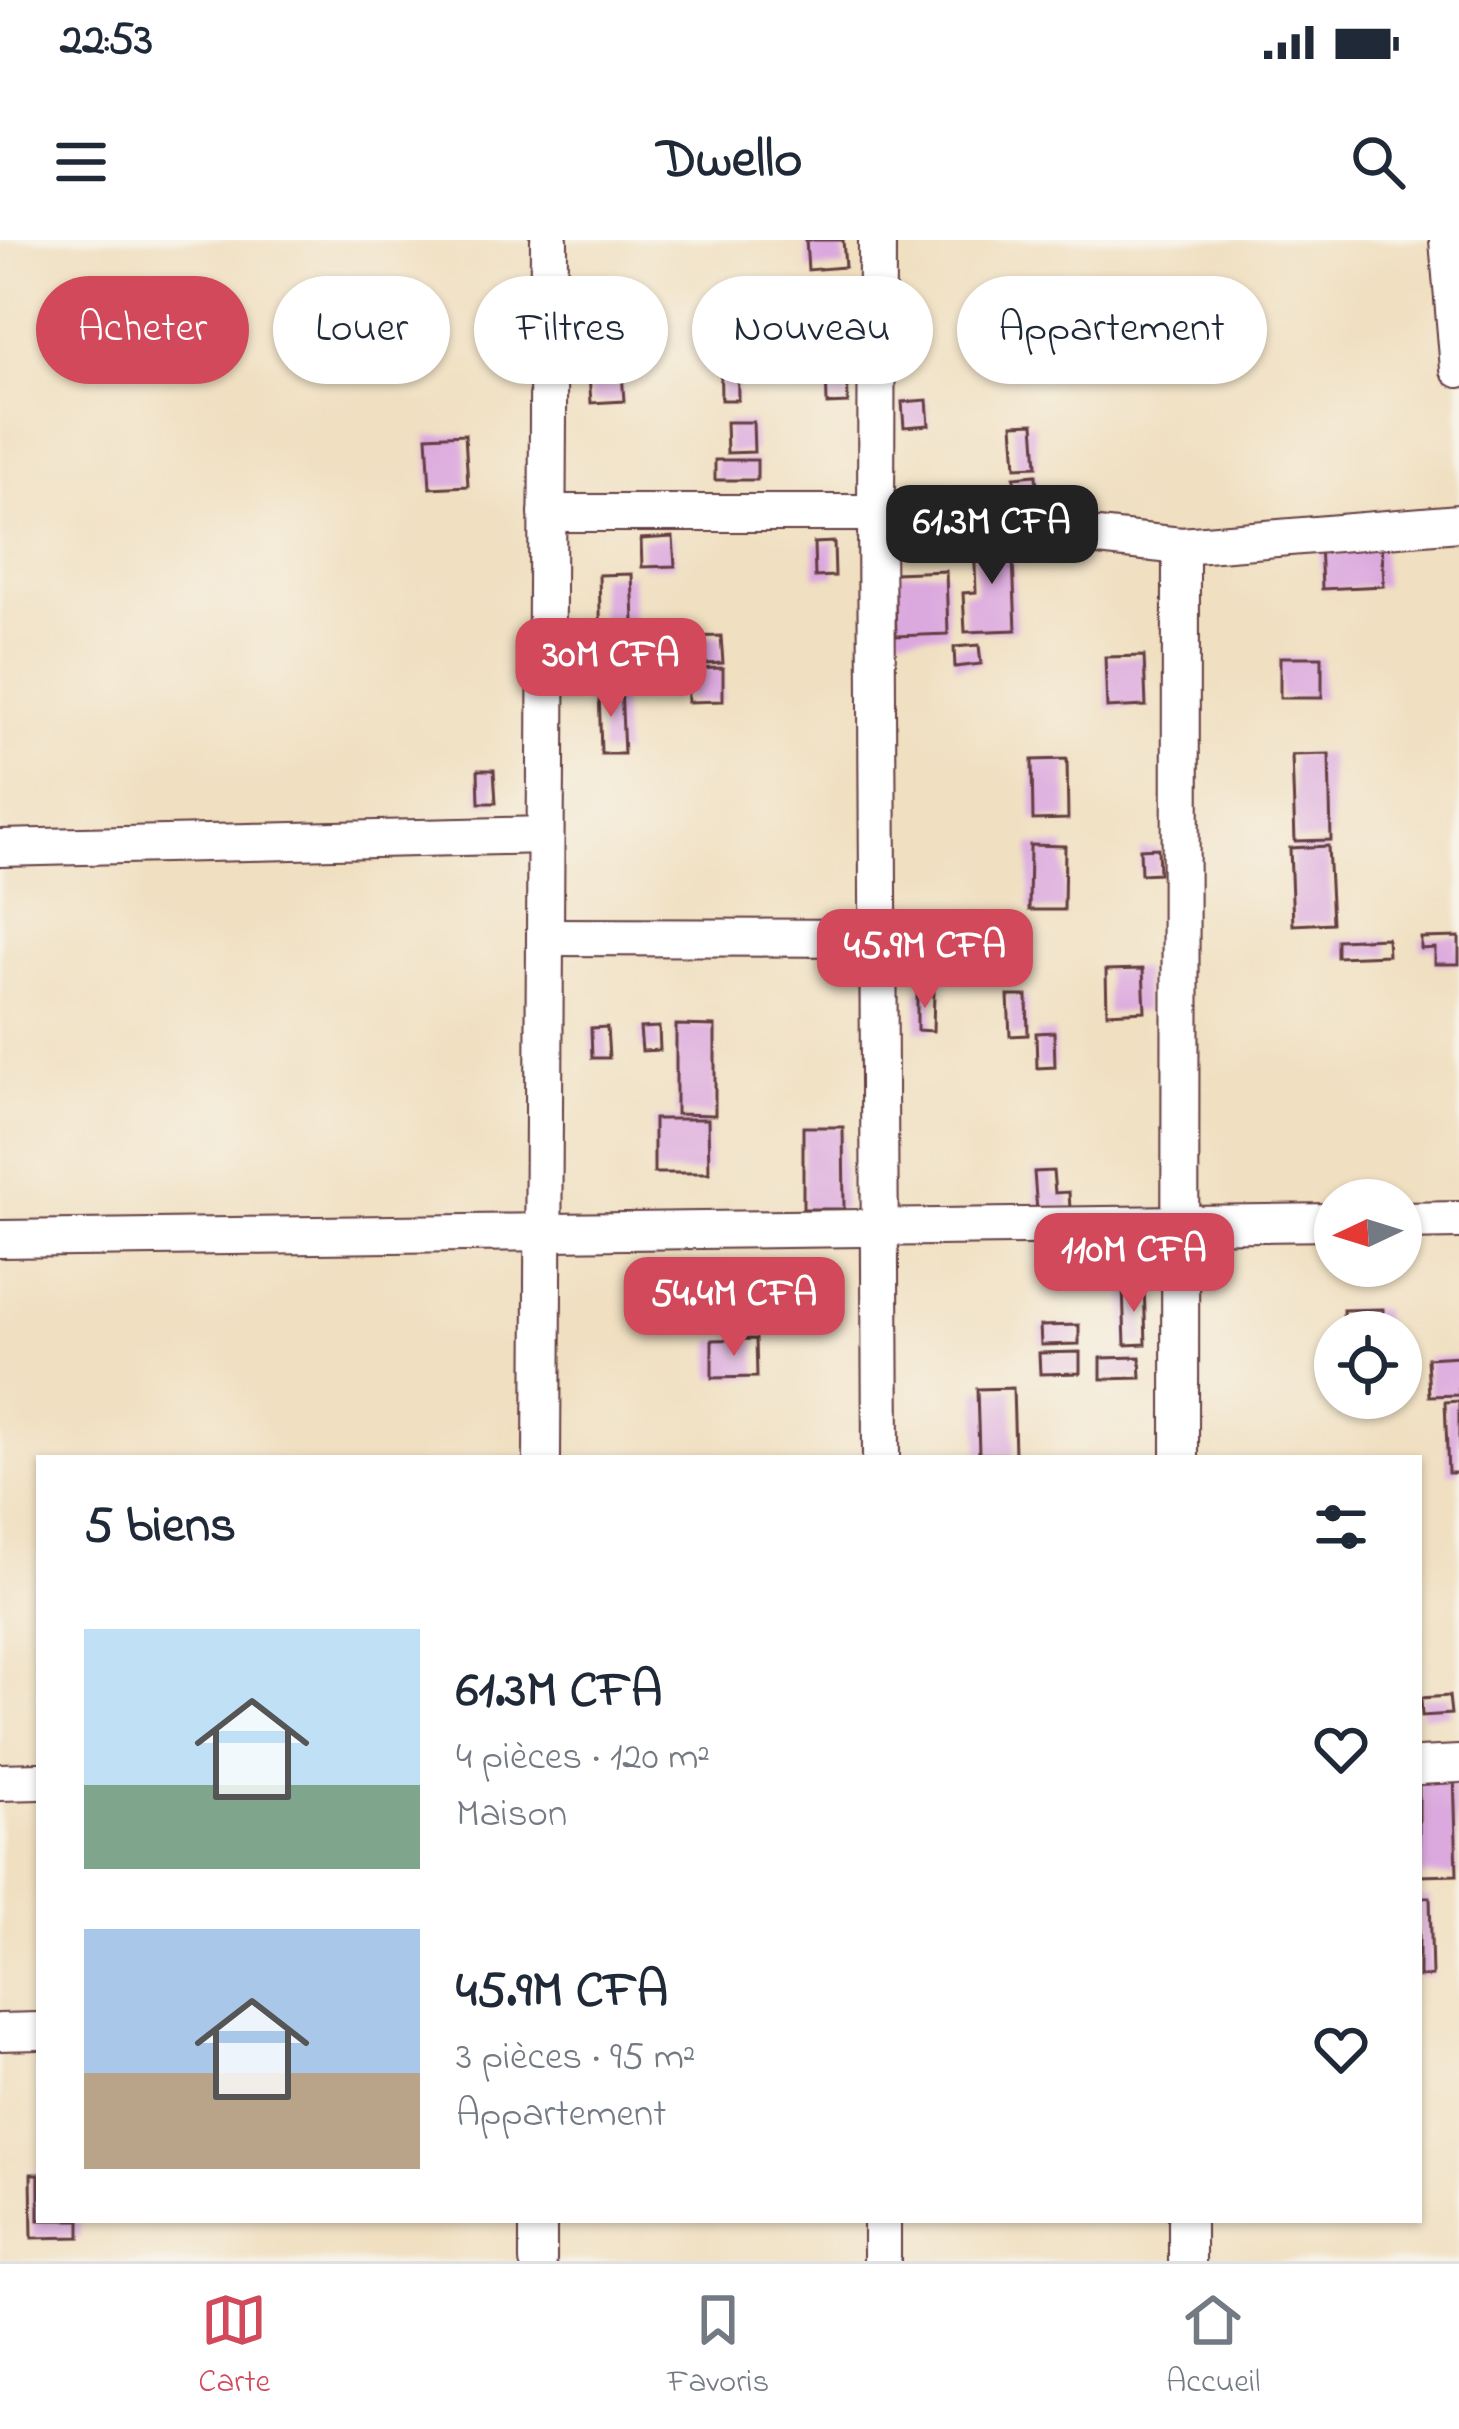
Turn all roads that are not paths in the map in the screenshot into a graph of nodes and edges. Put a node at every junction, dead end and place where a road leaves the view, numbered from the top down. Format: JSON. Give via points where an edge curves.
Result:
{"nodes":[{"id":1,"x":549,"y":240,"type":"edge"},
{"id":2,"x":878,"y":240,"type":"edge"},
{"id":3,"x":1448,"y":240,"type":"edge"},
{"id":4,"x":1459,"y":368,"type":"edge"},
{"id":5,"x":547,"y":513,"type":"junction"},
{"id":6,"x":876,"y":513,"type":"junction"},
{"id":7,"x":1459,"y":523,"type":"edge"},
{"id":8,"x":1180,"y":546,"type":"junction"},
{"id":9,"x":545,"y":835,"type":"junction"},
{"id":10,"x":0,"y":848,"type":"edge"},
{"id":11,"x":545,"y":938,"type":"junction"},
{"id":12,"x":879,"y":938,"type":"junction"},
{"id":13,"x":1459,"y":1220,"type":"edge"},
{"id":14,"x":1422,"y":1221,"type":"edge"},
{"id":15,"x":1314,"y":1222,"type":"edge"},
{"id":16,"x":1178,"y":1224,"type":"junction"},
{"id":17,"x":880,"y":1227,"type":"junction"},
{"id":18,"x":544,"y":1230,"type":"junction"},
{"id":19,"x":0,"y":1239,"type":"edge"},
{"id":20,"x":542,"y":1455,"type":"edge"},
{"id":21,"x":880,"y":1455,"type":"edge"},
{"id":22,"x":1180,"y":1455,"type":"edge"},
{"id":23,"x":1459,"y":1764,"type":"edge"},
{"id":24,"x":1422,"y":1766,"type":"edge"},
{"id":25,"x":36,"y":1781,"type":"edge"},
{"id":26,"x":0,"y":1782,"type":"edge"},
{"id":27,"x":36,"y":2031,"type":"edge"},
{"id":28,"x":0,"y":2032,"type":"edge"},
{"id":29,"x":538,"y":2223,"type":"edge"},
{"id":30,"x":882,"y":2223,"type":"edge"},
{"id":31,"x":1187,"y":2223,"type":"edge"},
{"id":32,"x":538,"y":2261,"type":"edge"},
{"id":33,"x":882,"y":2261,"type":"edge"},
{"id":34,"x":1187,"y":2261,"type":"edge"}],
"edges":[{"from":1,"to":5,"type":"street"},
{"from":2,"to":6,"type":"street"},
{"from":3,"to":4,"type":"street"},
{"from":5,"to":6,"type":"street"},
{"from":5,"to":9,"type":"street"},
{"from":6,"to":8,"type":"street"},
{"from":6,"to":12,"type":"street"},
{"from":7,"to":8,"type":"street"},
{"from":8,"to":16,"type":"street"},
{"from":9,"to":10,"type":"street"},
{"from":9,"to":11,"type":"street"},
{"from":11,"to":12,"type":"street"},
{"from":11,"to":18,"type":"street"},
{"from":12,"to":17,"type":"street"},
{"from":13,"to":14,"type":"street"},
{"from":15,"to":16,"type":"street"},
{"from":16,"to":17,"type":"street"},
{"from":16,"to":22,"type":"street"},
{"from":17,"to":18,"type":"street"},
{"from":17,"to":21,"type":"street"},
{"from":18,"to":19,"type":"street"},
{"from":18,"to":20,"type":"street"},
{"from":23,"to":24,"type":"street"},
{"from":25,"to":26,"type":"street"},
{"from":27,"to":28,"type":"street"},
{"from":29,"to":32,"type":"street"},
{"from":30,"to":33,"type":"street"},
{"from":31,"to":34,"type":"street"}]}
